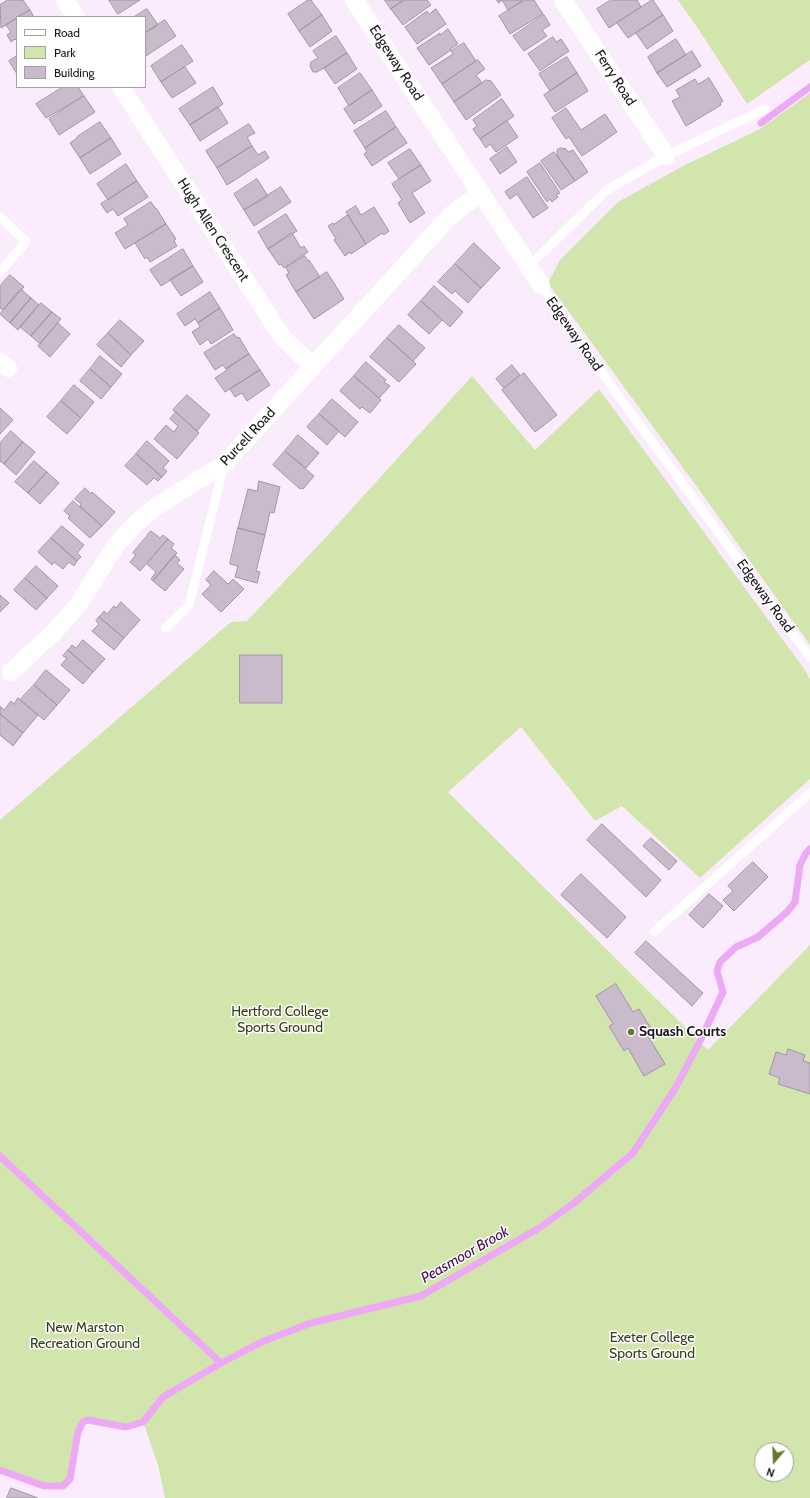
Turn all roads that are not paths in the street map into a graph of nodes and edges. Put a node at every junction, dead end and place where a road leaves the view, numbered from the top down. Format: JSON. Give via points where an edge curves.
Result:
{"nodes":[{"id":1,"x":65,"y":0,"type":"edge"},
{"id":2,"x":354,"y":0,"type":"edge"},
{"id":3,"x":563,"y":0,"type":"edge"},
{"id":4,"x":75,"y":16,"type":"edge"},
{"id":5,"x":122,"y":88,"type":"edge"},
{"id":6,"x":764,"y":109,"type":"dead end"},
{"id":7,"x":666,"y":156,"type":"junction"},
{"id":8,"x":481,"y":193,"type":"junction"},
{"id":9,"x":0,"y":217,"type":"edge"},
{"id":10,"x":529,"y":266,"type":"junction"},
{"id":11,"x":0,"y":272,"type":"edge"},
{"id":12,"x":541,"y":285,"type":"joint"},
{"id":13,"x":313,"y":366,"type":"junction"},
{"id":14,"x":224,"y":464,"type":"junction"},
{"id":15,"x":166,"y":628,"type":"dead end"},
{"id":16,"x":810,"y":657,"type":"edge"},
{"id":17,"x":11,"y":672,"type":"dead end"},
{"id":18,"x":810,"y":793,"type":"edge"},
{"id":19,"x":655,"y":931,"type":"dead end"}],
"edges":[{"from":1,"to":4,"type":"street"},
{"from":2,"to":8,"type":"street","name":"Edgeway Road"},
{"from":3,"to":7,"type":"street","name":"Ferry Road"},
{"from":5,"to":13,"type":"street","name":"Hugh Allen Crescent","via":[[284,340]]},
{"from":6,"to":7,"type":"lane"},
{"from":7,"to":10,"type":"lane","via":[[607,190]]},
{"from":8,"to":10,"type":"street","name":"Edgeway Road"},
{"from":8,"to":13,"type":"street","name":"Purcell Road","via":[[450,216]]},
{"from":9,"to":11,"type":"lane","via":[[26,242]]},
{"from":10,"to":12,"type":"street","name":"Edgeway Road"},
{"from":12,"to":16,"type":"lane","name":"Edgeway Road","via":[[617,394]]},
{"from":13,"to":14,"type":"street","name":"Purcell Road"},
{"from":14,"to":15,"type":"lane","via":[[189,605]]},
{"from":14,"to":17,"type":"street","name":"Purcell Road","via":[[154,508],[134,525],[116,545],[78,605],[54,632]]},
{"from":18,"to":19,"type":"lane"}]}
